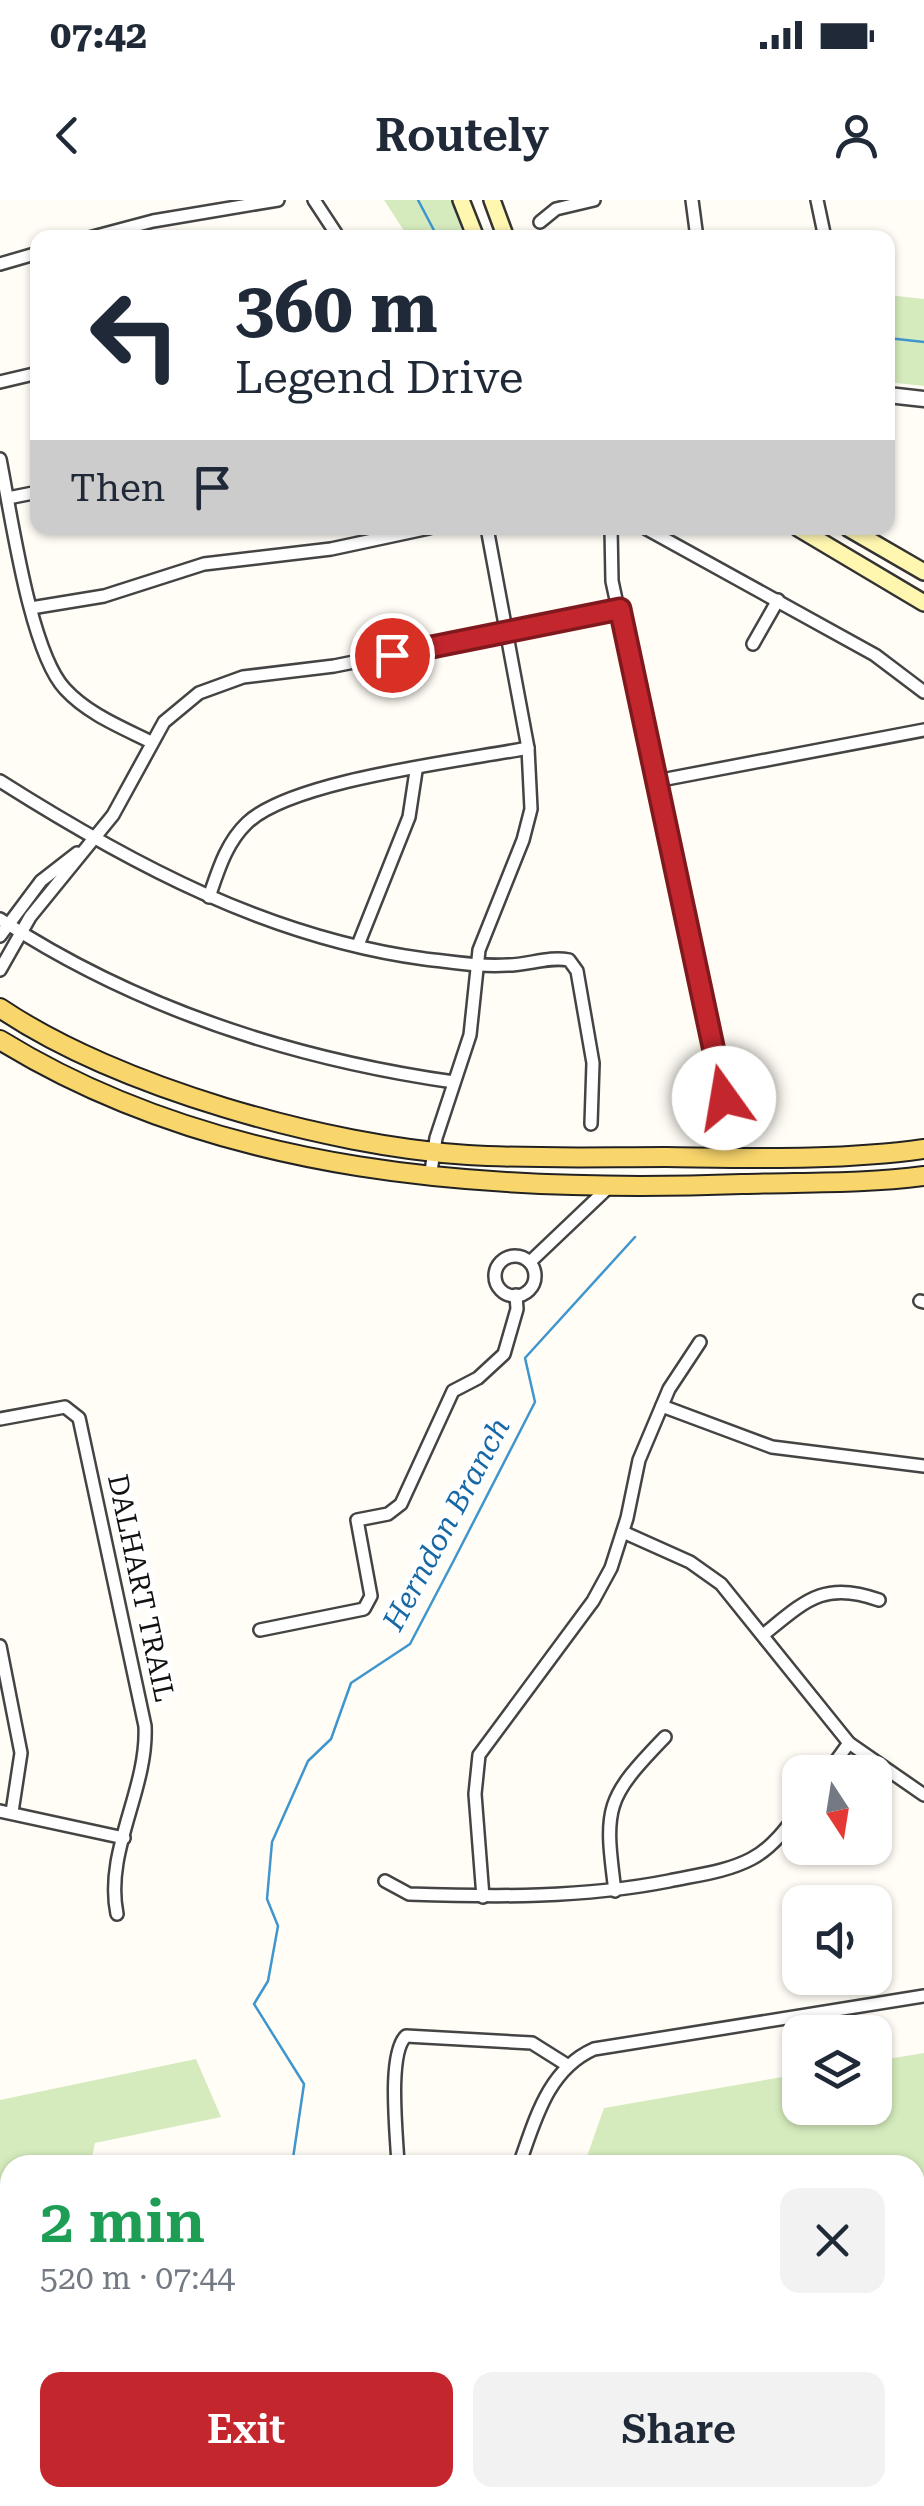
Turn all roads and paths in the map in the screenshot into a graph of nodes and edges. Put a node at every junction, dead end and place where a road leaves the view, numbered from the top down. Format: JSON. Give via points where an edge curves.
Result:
{"nodes":[{"id":1,"x":278,"y":200,"type":"edge"},
{"id":2,"x":314,"y":200,"type":"edge"},
{"id":3,"x":461,"y":200,"type":"edge"},
{"id":4,"x":492,"y":200,"type":"edge"},
{"id":5,"x":594,"y":200,"type":"edge"},
{"id":6,"x":692,"y":200,"type":"edge"},
{"id":7,"x":817,"y":200,"type":"edge"},
{"id":8,"x":540,"y":222,"type":"dead end"},
{"id":9,"x":119,"y":230,"type":"edge"},
{"id":10,"x":334,"y":230,"type":"edge"},
{"id":11,"x":473,"y":230,"type":"edge"},
{"id":12,"x":503,"y":230,"type":"edge"},
{"id":13,"x":696,"y":230,"type":"edge"},
{"id":14,"x":823,"y":230,"type":"edge"},
{"id":15,"x":30,"y":255,"type":"edge"},
{"id":16,"x":0,"y":264,"type":"edge"},
{"id":17,"x":30,"y":376,"type":"edge"},
{"id":18,"x":0,"y":382,"type":"edge"},
{"id":19,"x":895,"y":396,"type":"edge"},
{"id":20,"x":924,"y":399,"type":"edge"},
{"id":21,"x":0,"y":459,"type":"edge"},
{"id":22,"x":30,"y":494,"type":"edge"},
{"id":23,"x":8,"y":498,"type":"junction"},
{"id":24,"x":396,"y":535,"type":"edge"},
{"id":25,"x":488,"y":535,"type":"edge"},
{"id":26,"x":611,"y":535,"type":"edge"},
{"id":27,"x":658,"y":535,"type":"edge"},
{"id":28,"x":810,"y":535,"type":"edge"},
{"id":29,"x":860,"y":535,"type":"edge"},
{"id":30,"x":924,"y":572,"type":"edge"},
{"id":31,"x":778,"y":600,"type":"junction"},
{"id":32,"x":924,"y":603,"type":"edge"},
{"id":33,"x":31,"y":608,"type":"junction"},
{"id":34,"x":620,"y":609,"type":"junction"},
{"id":35,"x":508,"y":631,"type":"junction"},
{"id":36,"x":753,"y":644,"type":"dead end"},
{"id":37,"x":924,"y":692,"type":"edge"},
{"id":38,"x":924,"y":730,"type":"edge"},
{"id":39,"x":151,"y":742,"type":"junction"},
{"id":40,"x":528,"y":748,"type":"junction"},
{"id":41,"x":416,"y":770,"type":"junction"},
{"id":42,"x":0,"y":781,"type":"edge"},
{"id":43,"x":656,"y":781,"type":"junction"},
{"id":44,"x":92,"y":838,"type":"junction"},
{"id":45,"x":81,"y":850,"type":"junction"},
{"id":46,"x":209,"y":898,"type":"junction"},
{"id":47,"x":4,"y":922,"type":"edge"},
{"id":48,"x":22,"y":932,"type":"junction"},
{"id":49,"x":0,"y":936,"type":"edge"},
{"id":50,"x":358,"y":945,"type":"junction"},
{"id":51,"x":477,"y":965,"type":"junction"},
{"id":52,"x":0,"y":970,"type":"edge"},
{"id":53,"x":0,"y":1008,"type":"edge"},
{"id":54,"x":0,"y":1040,"type":"edge"},
{"id":55,"x":454,"y":1082,"type":"junction"},
{"id":56,"x":228,"y":1107,"type":"junction"},
{"id":57,"x":154,"y":1111,"type":"junction"},
{"id":58,"x":727,"y":1115,"type":"dead end"},
{"id":59,"x":591,"y":1124,"type":"dead end"},
{"id":60,"x":924,"y":1149,"type":"edge"},
{"id":61,"x":434,"y":1152,"type":"junction"},
{"id":62,"x":898,"y":1153,"type":"junction"},
{"id":63,"x":704,"y":1158,"type":"junction"},
{"id":64,"x":924,"y":1176,"type":"edge"},
{"id":65,"x":430,"y":1178,"type":"junction"},
{"id":66,"x":899,"y":1179,"type":"junction"},
{"id":67,"x":580,"y":1184,"type":"junction"},
{"id":68,"x":612,"y":1185,"type":"junction"},
{"id":69,"x":704,"y":1186,"type":"junction"},
{"id":70,"x":586,"y":1206,"type":"junction"},
{"id":71,"x":530,"y":1262,"type":"junction"},
{"id":72,"x":516,"y":1296,"type":"junction"},
{"id":73,"x":700,"y":1342,"type":"dead end"},
{"id":74,"x":662,"y":1406,"type":"junction"},
{"id":75,"x":0,"y":1419,"type":"edge"},
{"id":76,"x":924,"y":1466,"type":"edge"},
{"id":77,"x":624,"y":1532,"type":"junction"},
{"id":78,"x":879,"y":1600,"type":"dead end"},
{"id":79,"x":260,"y":1630,"type":"dead end"},
{"id":80,"x":762,"y":1635,"type":"junction"},
{"id":81,"x":0,"y":1646,"type":"edge"},
{"id":82,"x":664,"y":1737,"type":"dead end"},
{"id":83,"x":849,"y":1743,"type":"junction"},
{"id":84,"x":840,"y":1755,"type":"edge"},
{"id":85,"x":924,"y":1795,"type":"edge"},
{"id":86,"x":6,"y":1812,"type":"edge"},
{"id":87,"x":782,"y":1832,"type":"edge"},
{"id":88,"x":124,"y":1838,"type":"junction"},
{"id":89,"x":385,"y":1881,"type":"dead end"},
{"id":90,"x":615,"y":1891,"type":"junction"},
{"id":91,"x":483,"y":1897,"type":"junction"},
{"id":92,"x":116,"y":1914,"type":"dead end"},
{"id":93,"x":924,"y":1996,"type":"edge"},
{"id":94,"x":567,"y":2066,"type":"junction"},
{"id":95,"x":398,"y":2155,"type":"edge"},
{"id":96,"x":523,"y":2155,"type":"edge"}],
"edges":[{"from":1,"to":9,"type":"street"},
{"from":2,"to":10,"type":"street"},
{"from":3,"to":11,"type":"main road"},
{"from":4,"to":12,"type":"main road"},
{"from":5,"to":8,"type":"street","via":[[556,209]]},
{"from":6,"to":13,"type":"street"},
{"from":7,"to":14,"type":"street"},
{"from":15,"to":16,"type":"street"},
{"from":17,"to":18,"type":"street"},
{"from":19,"to":20,"type":"street"},
{"from":21,"to":23,"type":"street"},
{"from":22,"to":23,"type":"street"},
{"from":23,"to":33,"type":"street"},
{"from":24,"to":33,"type":"street","via":[[204,564],[91,600]]},
{"from":25,"to":35,"type":"street"},
{"from":26,"to":34,"type":"street"},
{"from":27,"to":31,"type":"street"},
{"from":28,"to":32,"type":"main road"},
{"from":29,"to":30,"type":"main road"},
{"from":31,"to":36,"type":"street"},
{"from":31,"to":37,"type":"street","via":[[876,655]]},
{"from":33,"to":39,"type":"street","via":[[41,650],[64,689]]},
{"from":34,"to":35,"type":"street"},
{"from":34,"to":43,"type":"street"},
{"from":35,"to":39,"type":"street","via":[[220,683],[180,706]]},
{"from":35,"to":40,"type":"street"},
{"from":38,"to":43,"type":"street"},
{"from":39,"to":44,"type":"street","via":[[113,815]]},
{"from":40,"to":41,"type":"street"},
{"from":40,"to":51,"type":"street","via":[[528,825]]},
{"from":41,"to":46,"type":"street","via":[[317,789],[258,814],[229,846]]},
{"from":41,"to":50,"type":"street","via":[[408,817]]},
{"from":42,"to":44,"type":"street"},
{"from":43,"to":58,"type":"street"},
{"from":44,"to":45,"type":"street"},
{"from":44,"to":46,"type":"street"},
{"from":45,"to":47,"type":"street"},
{"from":45,"to":48,"type":"street"},
{"from":46,"to":50,"type":"street"},
{"from":47,"to":48,"type":"street"},
{"from":47,"to":49,"type":"street"},
{"from":48,"to":52,"type":"street"},
{"from":48,"to":55,"type":"street","via":[[118,985],[240,1034]]},
{"from":50,"to":51,"type":"street"},
{"from":51,"to":55,"type":"street","via":[[470,1034]]},
{"from":51,"to":59,"type":"street","via":[[563,958],[573,963],[593,1063]]},
{"from":53,"to":56,"type":"main road","via":[[114,1066]]},
{"from":54,"to":57,"type":"main road"},
{"from":55,"to":61,"type":"street"},
{"from":56,"to":57,"type":"main road","via":[[173,1095],[163,1096]]},
{"from":56,"to":61,"type":"main road"},
{"from":57,"to":65,"type":"main road","via":[[263,1146]]},
{"from":60,"to":62,"type":"main road"},
{"from":61,"to":63,"type":"main road"},
{"from":61,"to":65,"type":"street"},
{"from":62,"to":63,"type":"main road"},
{"from":62,"to":66,"type":"main road"},
{"from":63,"to":69,"type":"main road"},
{"from":64,"to":66,"type":"main road"},
{"from":65,"to":67,"type":"main road"},
{"from":66,"to":69,"type":"main road"},
{"from":67,"to":68,"type":"main road"},
{"from":67,"to":70,"type":"street"},
{"from":68,"to":69,"type":"main road"},
{"from":68,"to":70,"type":"street"},
{"from":70,"to":71,"type":"street"},
{"from":71,"to":72,"type":"street","via":[[532,1286]]},
{"from":71,"to":72,"type":"street","via":[[512,1256],[497,1267],[498,1286]]},
{"from":72,"to":79,"type":"street","via":[[504,1354],[453,1391],[401,1504],[357,1520],[371,1596],[364,1609]]},
{"from":73,"to":74,"type":"street"},
{"from":74,"to":76,"type":"street","via":[[772,1448]]},
{"from":74,"to":77,"type":"street","via":[[634,1473]]},
{"from":75,"to":88,"type":"street","name":"DALHART TRAIL","via":[[62,1407],[79,1418],[144,1720],[144,1754]]},
{"from":77,"to":80,"type":"street","via":[[704,1570]]},
{"from":77,"to":91,"type":"street","via":[[593,1600],[479,1755],[475,1794]]},
{"from":78,"to":80,"type":"street","via":[[846,1590],[822,1593]]},
{"from":80,"to":83,"type":"street"},
{"from":81,"to":86,"type":"street","via":[[21,1753]]},
{"from":82,"to":90,"type":"street","via":[[627,1776],[610,1808]]},
{"from":83,"to":84,"type":"street"},
{"from":83,"to":85,"type":"street"},
{"from":86,"to":88,"type":"street"},
{"from":87,"to":90,"type":"street","via":[[740,1864]]},
{"from":88,"to":92,"type":"street","name":"DALHART TRAIL","via":[[112,1889]]},
{"from":89,"to":91,"type":"street","via":[[408,1894]]},
{"from":90,"to":91,"type":"street"},
{"from":93,"to":94,"type":"street","via":[[608,2045]]},
{"from":94,"to":95,"type":"street","via":[[532,2043],[406,2036],[397,2046]]},
{"from":94,"to":96,"type":"street","via":[[550,2088]]}]}
